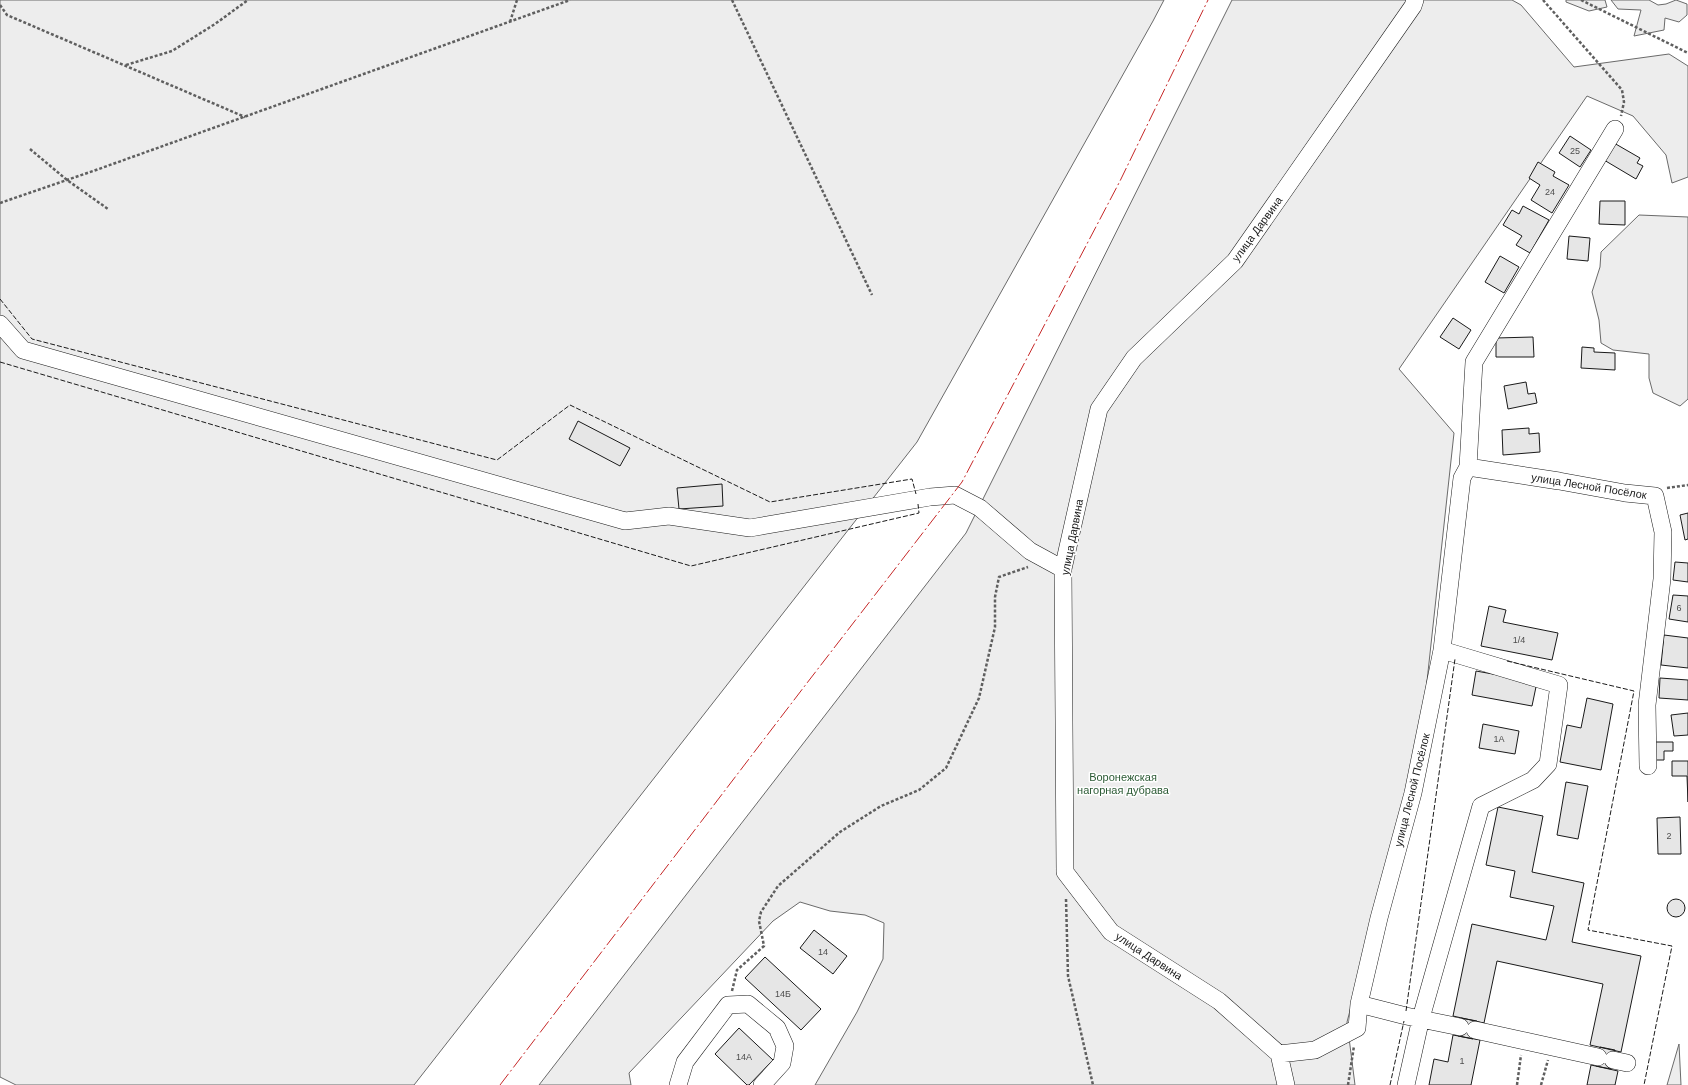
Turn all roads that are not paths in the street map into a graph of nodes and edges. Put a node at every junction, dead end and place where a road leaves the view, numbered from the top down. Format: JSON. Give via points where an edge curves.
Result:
{"nodes":[{"id":1,"x":1415,"y":0,"type":"edge"},
{"id":2,"x":1615,"y":129,"type":"road end"},
{"id":3,"x":0,"y":324,"type":"edge"},
{"id":4,"x":1468,"y":467,"type":"junction"},
{"id":5,"x":1063,"y":569,"type":"junction"},
{"id":6,"x":1442,"y":650,"type":"junction"},
{"id":7,"x":1648,"y":766,"type":"dead end"},
{"id":8,"x":1358,"y":1004,"type":"junction"},
{"id":9,"x":1421,"y":1018,"type":"junction"},
{"id":10,"x":1279,"y":1054,"type":"junction"},
{"id":11,"x":1612,"y":1060,"type":"dead end"},
{"id":12,"x":678,"y":1085,"type":"edge"},
{"id":13,"x":762,"y":1085,"type":"edge"},
{"id":14,"x":1286,"y":1085,"type":"edge"},
{"id":15,"x":1406,"y":1085,"type":"edge"}],
"edges":[{"from":1,"to":5,"type":"street","name":"улица Дарвина","via":[[1235,261],[1134,358],[1099,409]]},
{"from":2,"to":4,"type":"street","name":"улица Лесной Посёлок","via":[[1474,362]]},
{"from":3,"to":5,"type":"street","via":[[23,350],[625,520],[669,516],[750,528],[955,495],[980,508],[1030,551]]},
{"from":4,"to":6,"type":"street","name":"улица Лесной Посёлок","via":[[1462,478]]},
{"from":4,"to":7,"type":"street","name":"улица Лесной Посёлок","via":[[1655,496],[1663,532],[1662,579],[1647,705]]},
{"from":5,"to":10,"type":"street","name":"улица Дарвина","via":[[1065,872],[1111,932],[1219,1001]]},
{"from":6,"to":8,"type":"street","name":"улица Лесной Посёлок","via":[[1413,793]]},
{"from":6,"to":9,"type":"street","via":[[1558,685],[1548,764],[1533,780],[1481,806]]},
{"from":8,"to":9,"type":"street"},
{"from":8,"to":10,"type":"street","name":"улица Лесной Посёлок","via":[[1357,1028],[1315,1050]]},
{"from":9,"to":11,"type":"street"},
{"from":9,"to":15,"type":"street"},
{"from":10,"to":14,"type":"street"},
{"from":12,"to":13,"type":"street","via":[[685,1062],[728,1004],[748,1004],[777,1028],[786,1046],[782,1063]]}]}
